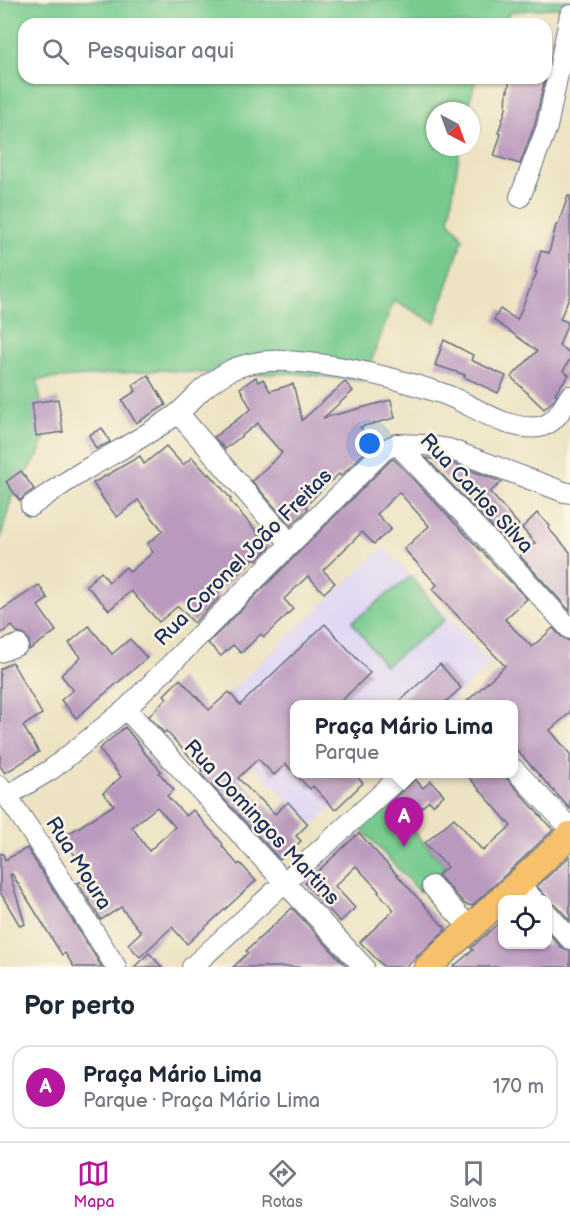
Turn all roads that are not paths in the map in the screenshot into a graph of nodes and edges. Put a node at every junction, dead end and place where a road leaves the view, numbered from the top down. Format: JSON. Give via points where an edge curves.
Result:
{"nodes":[{"id":1,"x":570,"y":15,"type":"edge"},
{"id":2,"x":520,"y":197,"type":"dead end"},
{"id":3,"x":570,"y":396,"type":"edge"},
{"id":4,"x":178,"y":413,"type":"junction"},
{"id":5,"x":397,"y":444,"type":"junction"},
{"id":6,"x":570,"y":493,"type":"edge"},
{"id":7,"x":31,"y":506,"type":"dead end"},
{"id":8,"x":290,"y":543,"type":"junction"},
{"id":9,"x":570,"y":629,"type":"edge"},
{"id":10,"x":126,"y":709,"type":"junction"},
{"id":11,"x":518,"y":774,"type":"edge"},
{"id":12,"x":399,"y":778,"type":"edge"},
{"id":13,"x":4,"y":791,"type":"edge"},
{"id":14,"x":570,"y":828,"type":"edge"},
{"id":15,"x":570,"y":835,"type":"edge"},
{"id":16,"x":284,"y":882,"type":"junction"},
{"id":17,"x":432,"y":886,"type":"dead end"},
{"id":18,"x":526,"y":891,"type":"edge"},
{"id":19,"x":552,"y":919,"type":"edge"},
{"id":20,"x":470,"y":928,"type":"junction"},
{"id":21,"x":570,"y":939,"type":"edge"},
{"id":22,"x":116,"y":967,"type":"edge"},
{"id":23,"x":192,"y":967,"type":"edge"},
{"id":24,"x":364,"y":967,"type":"edge"},
{"id":25,"x":428,"y":967,"type":"edge"}],
"edges":[{"from":1,"to":2,"type":"street","via":[[547,127]]},
{"from":3,"to":4,"type":"street","via":[[552,421],[542,427],[531,427],[497,419],[445,394],[412,384],[334,366],[285,360],[251,363],[231,370]]},
{"from":4,"to":7,"type":"street"},
{"from":4,"to":8,"type":"street"},
{"from":5,"to":6,"type":"street","via":[[448,449]]},
{"from":5,"to":8,"type":"street","name":"Rua Coronel João Freitas","via":[[384,450]]},
{"from":5,"to":9,"type":"street","name":"Rua Carlos Silva"},
{"from":8,"to":10,"type":"street","name":"Rua Coronel João Freitas"},
{"from":10,"to":13,"type":"street","name":"Rua Coronel João Freitas","via":[[52,769]]},
{"from":10,"to":16,"type":"street","name":"Rua Domingos Martins"},
{"from":11,"to":14,"type":"street"},
{"from":12,"to":16,"type":"street"},
{"from":13,"to":22,"type":"street","name":"Rua Moura"},
{"from":15,"to":18,"type":"main road"},
{"from":16,"to":23,"type":"street"},
{"from":16,"to":24,"type":"street","name":"Rua Domingos Martins"},
{"from":17,"to":20,"type":"street"},
{"from":18,"to":20,"type":"main road"},
{"from":19,"to":21,"type":"street"},
{"from":20,"to":25,"type":"main road"}]}
